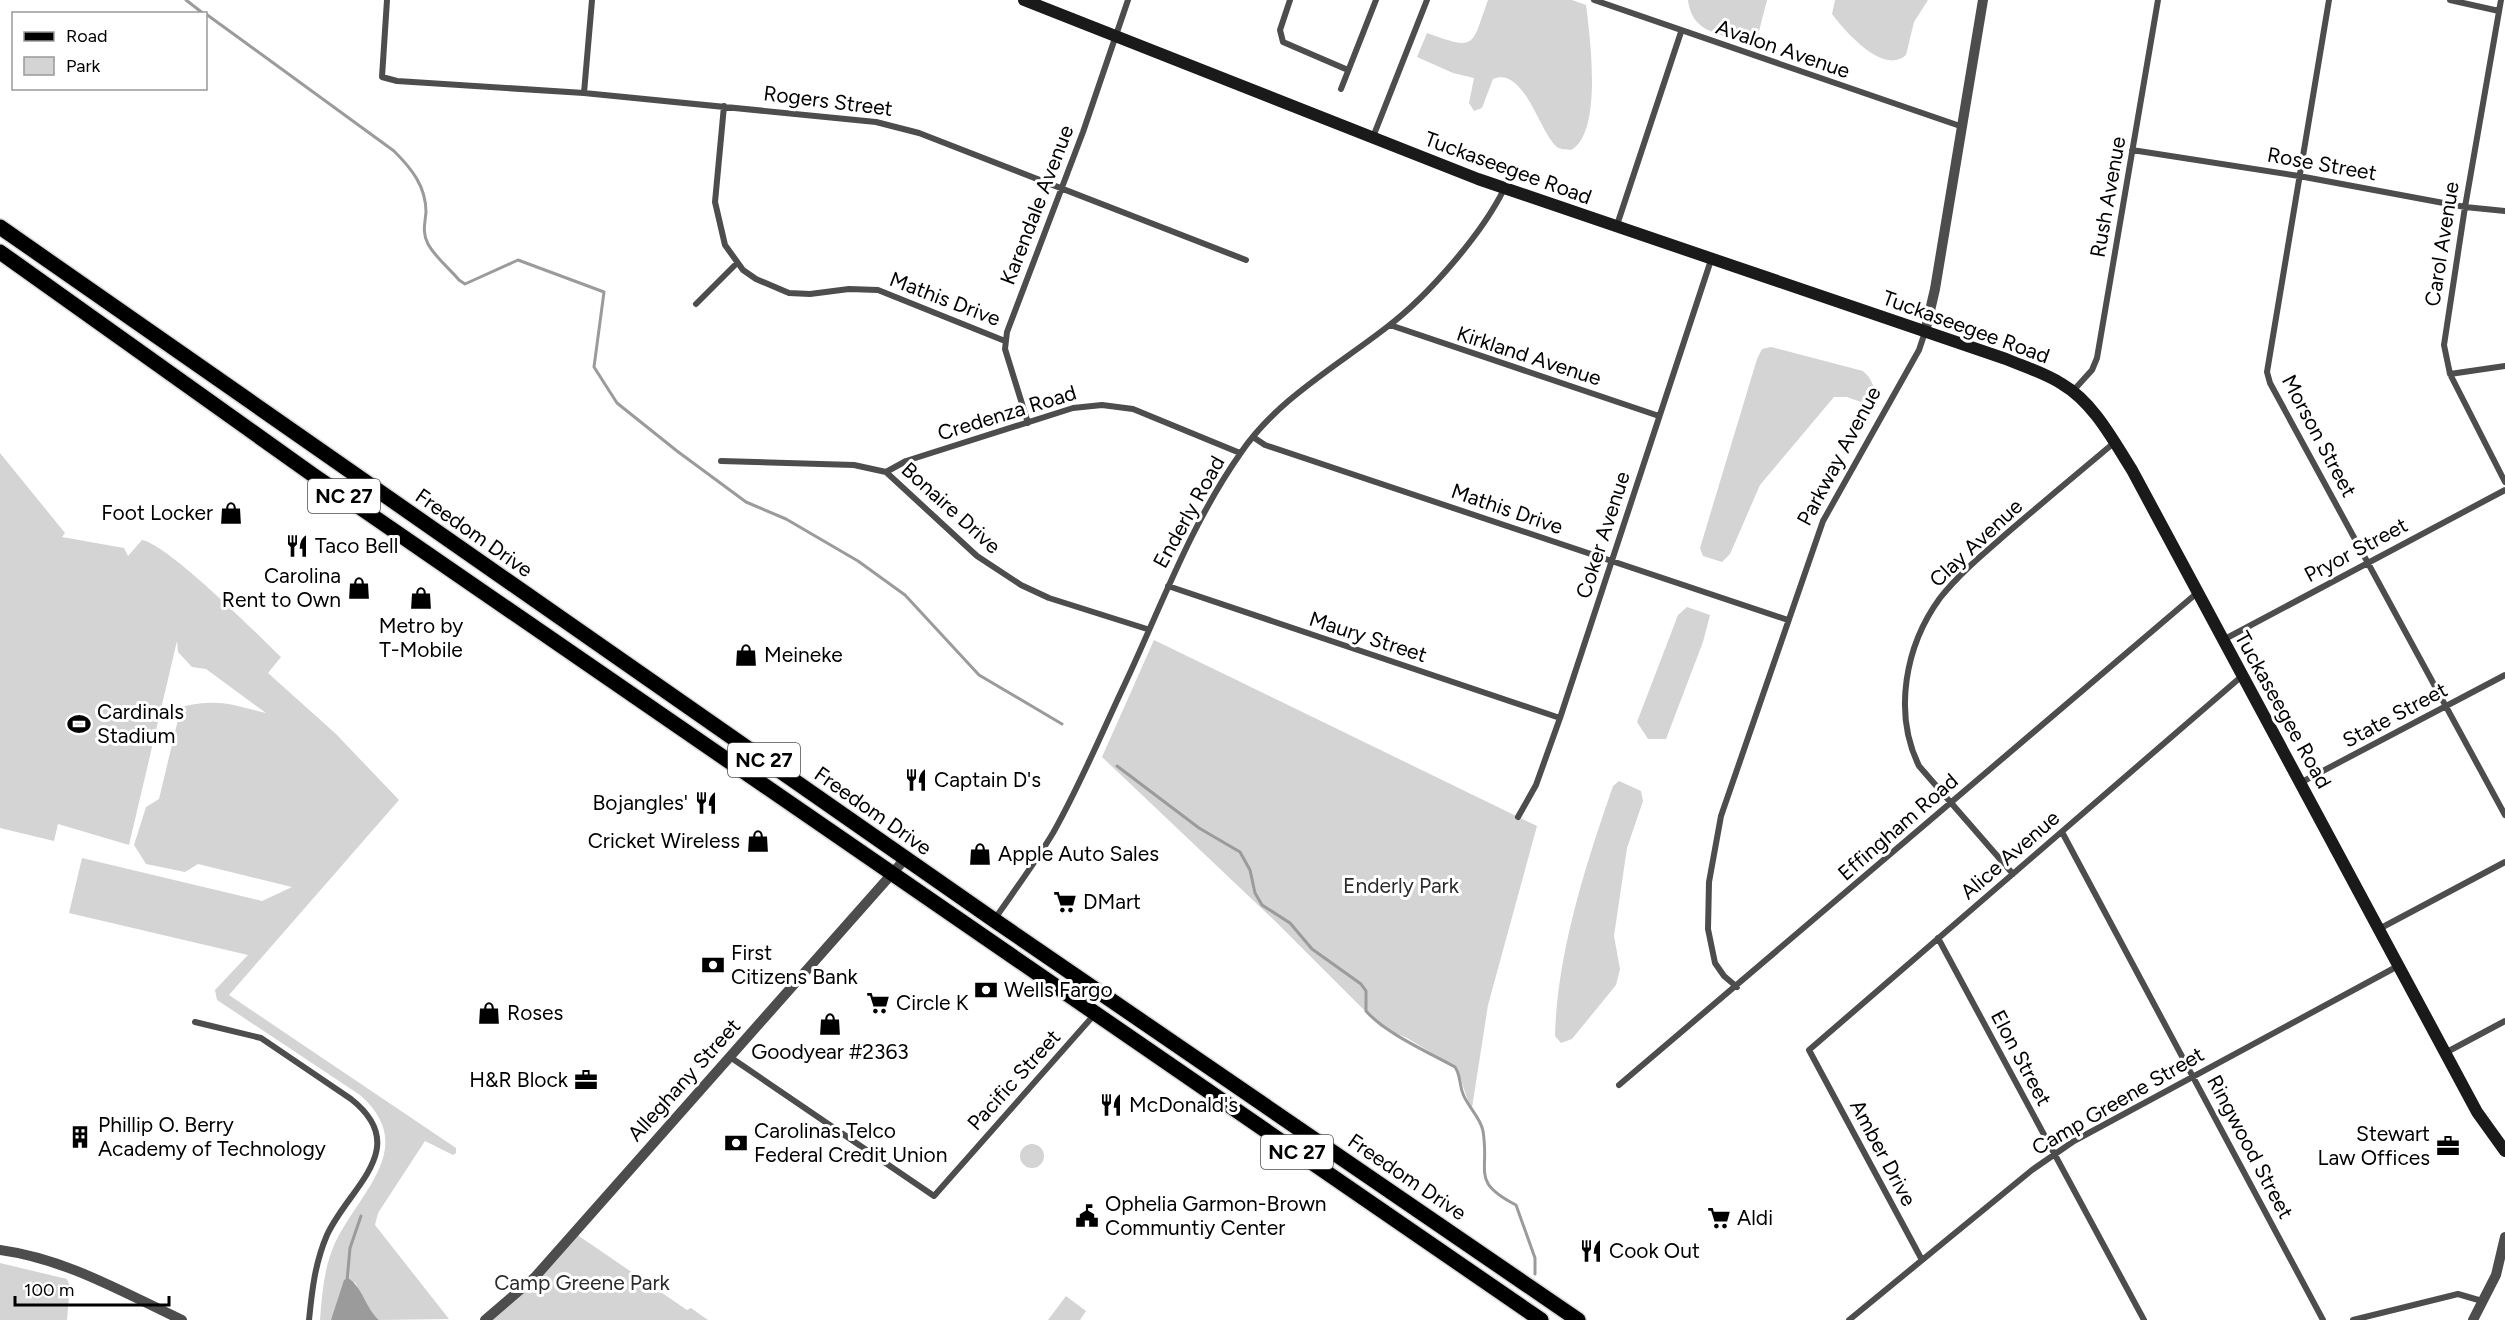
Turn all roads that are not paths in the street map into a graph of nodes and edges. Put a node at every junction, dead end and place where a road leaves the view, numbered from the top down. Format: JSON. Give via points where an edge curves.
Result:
{"nodes":[{"id":1,"x":387,"y":0,"type":"edge"},
{"id":2,"x":592,"y":0,"type":"edge"},
{"id":3,"x":1024,"y":0,"type":"edge"},
{"id":4,"x":1128,"y":0,"type":"edge"},
{"id":5,"x":1290,"y":0,"type":"edge"},
{"id":6,"x":1376,"y":0,"type":"edge"},
{"id":7,"x":1427,"y":0,"type":"edge"},
{"id":8,"x":1594,"y":0,"type":"edge"},
{"id":9,"x":1983,"y":0,"type":"edge"},
{"id":10,"x":2158,"y":0,"type":"edge"},
{"id":11,"x":2329,"y":0,"type":"edge"},
{"id":12,"x":2450,"y":0,"type":"edge"},
{"id":13,"x":2501,"y":0,"type":"edge"},
{"id":14,"x":2499,"y":11,"type":"junction"},
{"id":15,"x":1681,"y":32,"type":"junction"},
{"id":16,"x":1116,"y":36,"type":"junction"},
{"id":17,"x":1348,"y":70,"type":"junction"},
{"id":18,"x":1341,"y":88,"type":"dead end"},
{"id":19,"x":584,"y":93,"type":"junction"},
{"id":20,"x":724,"y":106,"type":"junction"},
{"id":21,"x":1963,"y":127,"type":"junction"},
{"id":22,"x":1373,"y":138,"type":"junction"},
{"id":23,"x":2132,"y":150,"type":"junction"},
{"id":24,"x":2299,"y":176,"type":"junction"},
{"id":25,"x":1062,"y":189,"type":"junction"},
{"id":26,"x":1504,"y":189,"type":"junction"},
{"id":27,"x":2465,"y":207,"type":"junction"},
{"id":28,"x":2505,"y":211,"type":"edge"},
{"id":29,"x":0,"y":227,"type":"edge"},
{"id":30,"x":1616,"y":228,"type":"junction"},
{"id":31,"x":0,"y":252,"type":"edge"},
{"id":32,"x":1246,"y":260,"type":"dead end"},
{"id":33,"x":1711,"y":260,"type":"junction"},
{"id":34,"x":737,"y":263,"type":"junction"},
{"id":35,"x":696,"y":304,"type":"dead end"},
{"id":36,"x":1390,"y":325,"type":"junction"},
{"id":37,"x":1925,"y":332,"type":"junction"},
{"id":38,"x":1005,"y":341,"type":"junction"},
{"id":39,"x":2505,"y":366,"type":"edge"},
{"id":40,"x":2450,"y":374,"type":"junction"},
{"id":41,"x":225,"y":386,"type":"junction"},
{"id":42,"x":2073,"y":391,"type":"junction"},
{"id":43,"x":212,"y":402,"type":"junction"},
{"id":44,"x":1659,"y":416,"type":"junction"},
{"id":45,"x":1028,"y":423,"type":"junction"},
{"id":46,"x":1253,"y":437,"type":"junction"},
{"id":47,"x":2115,"y":442,"type":"junction"},
{"id":48,"x":1240,"y":453,"type":"junction"},
{"id":49,"x":720,"y":461,"type":"dead end"},
{"id":50,"x":885,"y":472,"type":"junction"},
{"id":51,"x":2505,"y":482,"type":"edge"},
{"id":52,"x":2505,"y":490,"type":"edge"},
{"id":53,"x":1612,"y":562,"type":"junction"},
{"id":54,"x":2367,"y":563,"type":"junction"},
{"id":55,"x":1167,"y":586,"type":"junction"},
{"id":56,"x":2197,"y":593,"type":"junction"},
{"id":57,"x":1788,"y":620,"type":"junction"},
{"id":58,"x":569,"y":624,"type":"junction"},
{"id":59,"x":1148,"y":629,"type":"junction"},
{"id":60,"x":2223,"y":640,"type":"junction"},
{"id":61,"x":556,"y":641,"type":"junction"},
{"id":62,"x":2505,"y":675,"type":"edge"},
{"id":63,"x":2242,"y":676,"type":"junction"},
{"id":64,"x":2446,"y":707,"type":"junction"},
{"id":65,"x":1560,"y":718,"type":"junction"},
{"id":66,"x":2300,"y":783,"type":"junction"},
{"id":67,"x":1950,"y":803,"type":"junction"},
{"id":68,"x":2505,"y":815,"type":"edge"},
{"id":69,"x":1518,"y":817,"type":"dead end"},
{"id":70,"x":2062,"y":832,"type":"junction"},
{"id":71,"x":905,"y":859,"type":"junction"},
{"id":72,"x":2505,"y":862,"type":"edge"},
{"id":73,"x":2013,"y":874,"type":"junction"},
{"id":74,"x":892,"y":875,"type":"junction"},
{"id":75,"x":994,"y":920,"type":"junction"},
{"id":76,"x":2379,"y":930,"type":"junction"},
{"id":77,"x":1938,"y":938,"type":"junction"},
{"id":78,"x":2398,"y":966,"type":"junction"},
{"id":79,"x":1737,"y":987,"type":"junction"},
{"id":80,"x":1095,"y":1013,"type":"junction"},
{"id":81,"x":2505,"y":1021,"type":"edge"},
{"id":82,"x":195,"y":1022,"type":"dead end"},
{"id":83,"x":2445,"y":1053,"type":"junction"},
{"id":84,"x":730,"y":1057,"type":"junction"},
{"id":85,"x":1196,"y":1059,"type":"junction"},
{"id":86,"x":1815,"y":1061,"type":"joint"},
{"id":87,"x":2194,"y":1076,"type":"junction"},
{"id":88,"x":1619,"y":1085,"type":"dead end"},
{"id":89,"x":2505,"y":1151,"type":"edge"},
{"id":90,"x":2054,"y":1154,"type":"junction"},
{"id":91,"x":1346,"y":1186,"type":"junction"},
{"id":92,"x":1421,"y":1212,"type":"junction"},
{"id":93,"x":2505,"y":1237,"type":"edge"},
{"id":94,"x":0,"y":1250,"type":"edge"},
{"id":95,"x":1923,"y":1260,"type":"junction"},
{"id":96,"x":2500,"y":1272,"type":"edge"},
{"id":97,"x":2482,"y":1301,"type":"junction"},
{"id":98,"x":182,"y":1320,"type":"edge"},
{"id":99,"x":309,"y":1320,"type":"edge"},
{"id":100,"x":485,"y":1320,"type":"edge"},
{"id":101,"x":1541,"y":1320,"type":"edge"},
{"id":102,"x":1578,"y":1320,"type":"edge"},
{"id":103,"x":1849,"y":1320,"type":"edge"},
{"id":104,"x":2144,"y":1320,"type":"edge"},
{"id":105,"x":2323,"y":1320,"type":"edge"},
{"id":106,"x":2354,"y":1320,"type":"edge"},
{"id":107,"x":2473,"y":1320,"type":"edge"}],
"edges":[{"from":1,"to":19,"type":"street","name":"Rogers Street","via":[[382,77]]},
{"from":2,"to":19,"type":"street"},
{"from":3,"to":16,"type":"main road","name":"Tuckaseegee Road"},
{"from":4,"to":16,"type":"street","name":"Karendale Avenue"},
{"from":5,"to":17,"type":"street","via":[[1280,30],[1283,42]]},
{"from":6,"to":17,"type":"street"},
{"from":7,"to":22,"type":"street"},
{"from":8,"to":15,"type":"street","name":"Avalon Avenue"},
{"from":9,"to":21,"type":"street","name":"Parkway Avenue"},
{"from":10,"to":23,"type":"street","name":"Rush Avenue"},
{"from":11,"to":24,"type":"street","name":"Morson Street"},
{"from":12,"to":14,"type":"street"},
{"from":13,"to":14,"type":"street","name":"Carol Avenue"},
{"from":14,"to":27,"type":"street","name":"Carol Avenue"},
{"from":15,"to":21,"type":"street","name":"Avalon Avenue"},
{"from":15,"to":30,"type":"street"},
{"from":16,"to":22,"type":"main road","name":"Tuckaseegee Road"},
{"from":16,"to":25,"type":"street","name":"Karendale Avenue"},
{"from":17,"to":18,"type":"street"},
{"from":19,"to":20,"type":"street","name":"Rogers Street"},
{"from":20,"to":25,"type":"street","name":"Rogers Street","via":[[896,126]]},
{"from":20,"to":34,"type":"street","name":"Mathis Drive","via":[[715,202],[719,229]]},
{"from":21,"to":37,"type":"street","name":"Parkway Avenue"},
{"from":22,"to":26,"type":"main road","name":"Tuckaseegee Road"},
{"from":23,"to":24,"type":"street","name":"Rose Street"},
{"from":23,"to":42,"type":"street","name":"Rush Avenue","via":[[2097,358],[2092,370]]},
{"from":24,"to":27,"type":"street","name":"Rose Street"},
{"from":24,"to":54,"type":"street","name":"Morson Street","via":[[2266,372]]},
{"from":25,"to":32,"type":"street","name":"Rogers Street"},
{"from":25,"to":38,"type":"street","name":"Karendale Avenue"},
{"from":26,"to":30,"type":"main road","name":"Tuckaseegee Road"},
{"from":26,"to":36,"type":"street","name":"Enderly Road","via":[[1470,242]]},
{"from":27,"to":28,"type":"street","name":"Rose Street"},
{"from":27,"to":40,"type":"street","name":"Carol Avenue","via":[[2444,345]]},
{"from":29,"to":41,"type":"main road","name":"Freedom Drive","number":"NC 27"},
{"from":30,"to":33,"type":"main road","name":"Tuckaseegee Road"},
{"from":31,"to":43,"type":"main road","name":"Freedom Drive","number":"NC 27"},
{"from":33,"to":37,"type":"main road","name":"Tuckaseegee Road"},
{"from":33,"to":44,"type":"street","name":"Coker Avenue"},
{"from":34,"to":35,"type":"street"},
{"from":34,"to":38,"type":"street","name":"Mathis Drive","via":[[778,290],[810,294],[878,290]]},
{"from":36,"to":44,"type":"street","name":"Kirkland Avenue"},
{"from":36,"to":46,"type":"street","name":"Enderly Road","via":[[1295,396]]},
{"from":37,"to":42,"type":"main road","name":"Tuckaseegee Road","via":[[2050,377]]},
{"from":37,"to":57,"type":"street","name":"Parkway Avenue","via":[[1919,350],[1823,521]]},
{"from":38,"to":45,"type":"street"},
{"from":39,"to":40,"type":"street"},
{"from":40,"to":51,"type":"street","name":"Carol Avenue"},
{"from":41,"to":43,"type":"main road"},
{"from":41,"to":58,"type":"main road","name":"Freedom Drive","number":"NC 27"},
{"from":42,"to":47,"type":"main road","name":"Tuckaseegee Road"},
{"from":43,"to":61,"type":"main road","name":"Freedom Drive","number":"NC 27"},
{"from":44,"to":53,"type":"street","name":"Coker Avenue"},
{"from":45,"to":48,"type":"street","name":"Credenza Road","via":[[1072,408],[1117,405]]},
{"from":45,"to":50,"type":"street","name":"Credenza Road","via":[[906,461]]},
{"from":46,"to":48,"type":"street","name":"Enderly Road"},
{"from":46,"to":53,"type":"street","name":"Mathis Drive","via":[[1265,446]]},
{"from":47,"to":56,"type":"main road","name":"Tuckaseegee Road"},
{"from":47,"to":67,"type":"street","name":"Clay Avenue","via":[[1973,563],[1940,599],[1923,627],[1905,689],[1904,724],[1919,766]]},
{"from":48,"to":55,"type":"street","name":"Enderly Road"},
{"from":49,"to":50,"type":"street","name":"Bonaire Drive","via":[[854,465]]},
{"from":50,"to":59,"type":"street","name":"Bonaire Drive","via":[[977,556],[1012,579],[1049,598]]},
{"from":52,"to":54,"type":"street","name":"Pryor Street"},
{"from":53,"to":57,"type":"street","name":"Mathis Drive"},
{"from":53,"to":65,"type":"street","name":"Coker Avenue"},
{"from":54,"to":60,"type":"street","name":"Pryor Street"},
{"from":54,"to":64,"type":"street","name":"Morson Street"},
{"from":55,"to":59,"type":"street","name":"Enderly Road"},
{"from":55,"to":65,"type":"street","name":"Maury Street"},
{"from":56,"to":60,"type":"main road","name":"Tuckaseegee Road"},
{"from":56,"to":67,"type":"street","name":"Effingham Road"},
{"from":57,"to":79,"type":"street","name":"Parkway Avenue","via":[[1721,816],[1709,882],[1712,955],[1724,976]]},
{"from":58,"to":61,"type":"main road"},
{"from":58,"to":71,"type":"main road","name":"Freedom Drive","number":"NC 27"},
{"from":59,"to":75,"type":"street","name":"Enderly Road","via":[[1053,833]]},
{"from":60,"to":63,"type":"main road","name":"Tuckaseegee Road"},
{"from":61,"to":74,"type":"main road","name":"Freedom Drive","number":"NC 27"},
{"from":62,"to":64,"type":"street","name":"State Street"},
{"from":63,"to":66,"type":"main road","name":"Tuckaseegee Road"},
{"from":63,"to":70,"type":"street","name":"Alice Avenue"},
{"from":64,"to":66,"type":"street","name":"State Street"},
{"from":64,"to":68,"type":"street","name":"Morson Street"},
{"from":65,"to":69,"type":"street","name":"Coker Avenue","via":[[1536,785]]},
{"from":66,"to":76,"type":"main road","name":"Tuckaseegee Road"},
{"from":67,"to":73,"type":"street","name":"Clay Avenue"},
{"from":67,"to":79,"type":"street","name":"Effingham Road"},
{"from":70,"to":73,"type":"street","name":"Alice Avenue"},
{"from":70,"to":87,"type":"street","name":"Ringwood Street"},
{"from":71,"to":74,"type":"street","name":"Alleghany Street"},
{"from":71,"to":75,"type":"main road","name":"Freedom Drive","number":"NC 27"},
{"from":72,"to":76,"type":"street"},
{"from":73,"to":77,"type":"street","name":"Alice Avenue"},
{"from":74,"to":80,"type":"main road","name":"Freedom Drive","number":"NC 27"},
{"from":74,"to":84,"type":"street","name":"Alleghany Street"},
{"from":75,"to":85,"type":"main road","name":"Freedom Drive","number":"NC 27"},
{"from":76,"to":78,"type":"main road","name":"Tuckaseegee Road"},
{"from":77,"to":86,"type":"street","name":"Alice Avenue","via":[[1809,1050]]},
{"from":77,"to":90,"type":"street","name":"Elon Street"},
{"from":78,"to":83,"type":"main road","name":"Tuckaseegee Road"},
{"from":78,"to":87,"type":"street","name":"Camp Greene Street"},
{"from":79,"to":88,"type":"street","name":"Effingham Road"},
{"from":80,"to":84,"type":"street","name":"Pacific Street","via":[[934,1196]]},
{"from":80,"to":85,"type":"main road","via":[[1110,1008],[1168,1049]]},
{"from":80,"to":91,"type":"main road","name":"Freedom Drive","number":"NC 27"},
{"from":81,"to":83,"type":"street"},
{"from":82,"to":99,"type":"street","via":[[261,1038],[351,1098],[373,1123],[376,1157],[324,1242],[316,1266]]},
{"from":83,"to":89,"type":"main road","name":"Tuckaseegee Road","via":[[2477,1112]]},
{"from":84,"to":100,"type":"street","name":"Alleghany Street","via":[[535,1277]]},
{"from":85,"to":92,"type":"main road","name":"Freedom Drive","number":"NC 27"},
{"from":86,"to":95,"type":"street","name":"Amber Drive"},
{"from":87,"to":90,"type":"street","name":"Camp Greene Street"},
{"from":87,"to":105,"type":"street","name":"Ringwood Street"},
{"from":90,"to":95,"type":"street","name":"Camp Greene Street"},
{"from":90,"to":104,"type":"street","name":"Elon Street"},
{"from":91,"to":92,"type":"main road","via":[[1372,1192],[1410,1217]]},
{"from":91,"to":101,"type":"main road","name":"Freedom Drive","number":"NC 27"},
{"from":92,"to":102,"type":"main road","name":"Freedom Drive","number":"NC 27"},
{"from":93,"to":96,"type":"street"},
{"from":94,"to":98,"type":"street","via":[[70,1266]]},
{"from":95,"to":103,"type":"street","name":"Camp Greene Street"},
{"from":96,"to":97,"type":"street"},
{"from":97,"to":106,"type":"street","via":[[2458,1293]]},
{"from":97,"to":107,"type":"street"}]}
